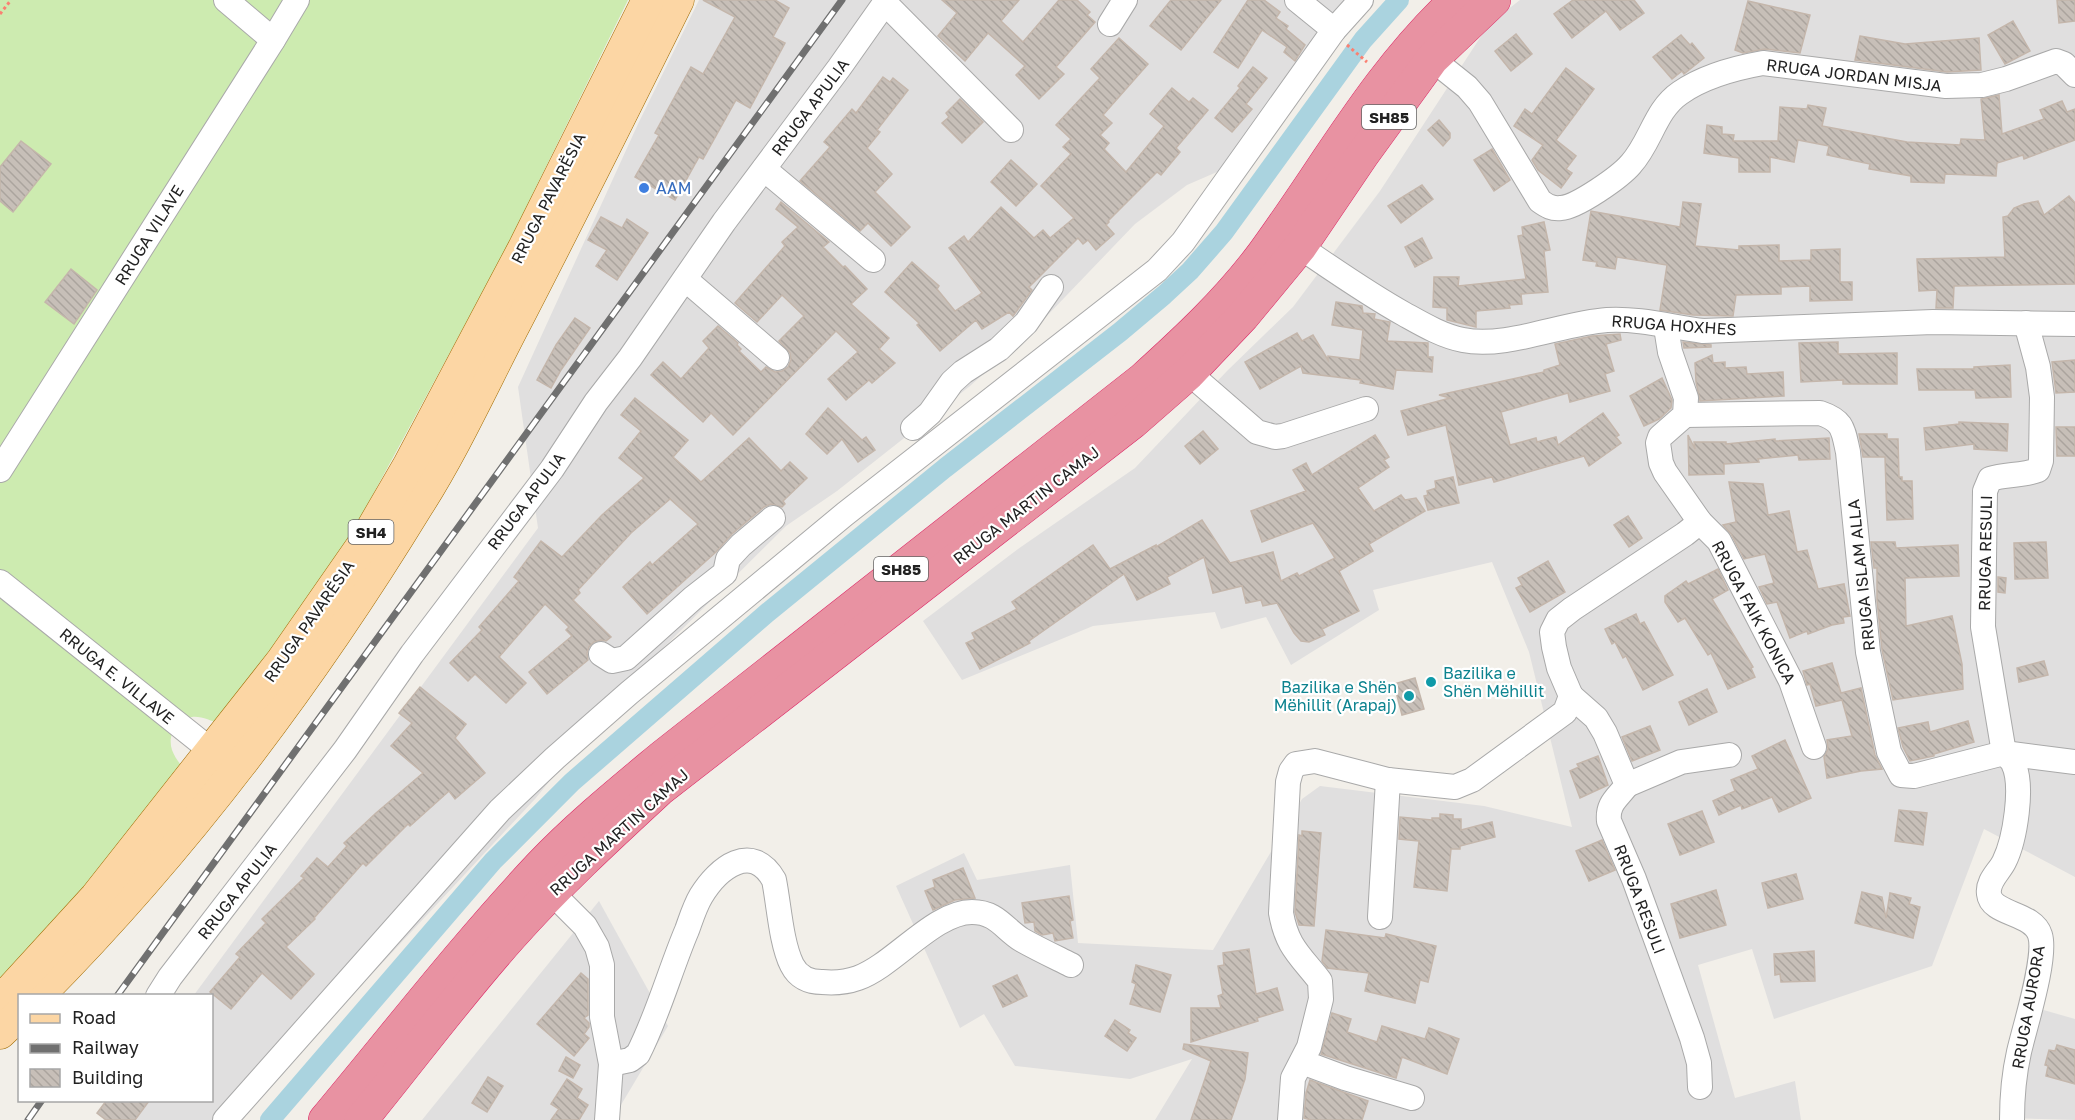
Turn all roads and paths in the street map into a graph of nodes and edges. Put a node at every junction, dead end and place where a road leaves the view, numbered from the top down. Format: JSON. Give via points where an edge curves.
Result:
{"nodes":[{"id":1,"x":11,"y":0,"type":"edge"},
{"id":2,"x":225,"y":0,"type":"edge"},
{"id":3,"x":297,"y":0,"type":"edge"},
{"id":4,"x":648,"y":0,"type":"edge"},
{"id":5,"x":678,"y":0,"type":"edge"},
{"id":6,"x":1125,"y":0,"type":"edge"},
{"id":7,"x":1297,"y":0,"type":"edge"},
{"id":8,"x":1361,"y":0,"type":"edge"},
{"id":9,"x":1456,"y":0,"type":"edge"},
{"id":10,"x":1494,"y":0,"type":"edge"},
{"id":11,"x":886,"y":1,"type":"edge"},
{"id":12,"x":0,"y":14,"type":"edge"},
{"id":13,"x":1110,"y":24,"type":"dead end"},
{"id":14,"x":1340,"y":37,"type":"junction"},
{"id":15,"x":273,"y":40,"type":"junction"},
{"id":16,"x":1432,"y":59,"type":"junction"},
{"id":17,"x":1373,"y":66,"type":"dead end"},
{"id":18,"x":2075,"y":75,"type":"edge"},
{"id":19,"x":1011,"y":130,"type":"dead end"},
{"id":20,"x":764,"y":169,"type":"junction"},
{"id":21,"x":1300,"y":247,"type":"junction"},
{"id":22,"x":873,"y":260,"type":"dead end"},
{"id":23,"x":685,"y":279,"type":"junction"},
{"id":24,"x":1051,"y":286,"type":"dead end"},
{"id":25,"x":1026,"y":323,"type":"junction"},
{"id":26,"x":2026,"y":323,"type":"junction"},
{"id":27,"x":2075,"y":324,"type":"edge"},
{"id":28,"x":1666,"y":327,"type":"junction"},
{"id":29,"x":1053,"y":350,"type":"junction"},
{"id":30,"x":777,"y":358,"type":"dead end"},
{"id":31,"x":1188,"y":373,"type":"junction"},
{"id":32,"x":1365,"y":409,"type":"dead end"},
{"id":33,"x":1685,"y":415,"type":"junction"},
{"id":34,"x":913,"y":428,"type":"dead end"},
{"id":35,"x":0,"y":470,"type":"edge"},
{"id":36,"x":773,"y":518,"type":"dead end"},
{"id":37,"x":1700,"y":522,"type":"junction"},
{"id":38,"x":725,"y":573,"type":"junction"},
{"id":39,"x":0,"y":582,"type":"edge"},
{"id":40,"x":745,"y":596,"type":"junction"},
{"id":41,"x":601,"y":654,"type":"dead end"},
{"id":42,"x":1571,"y":696,"type":"junction"},
{"id":43,"x":1814,"y":747,"type":"dead end"},
{"id":44,"x":211,"y":751,"type":"junction"},
{"id":45,"x":2004,"y":753,"type":"junction"},
{"id":46,"x":1730,"y":755,"type":"dead end"},
{"id":47,"x":2075,"y":762,"type":"edge"},
{"id":48,"x":235,"y":770,"type":"junction"},
{"id":49,"x":1388,"y":780,"type":"junction"},
{"id":50,"x":1627,"y":786,"type":"junction"},
{"id":51,"x":551,"y":892,"type":"junction"},
{"id":52,"x":1380,"y":917,"type":"dead end"},
{"id":53,"x":1071,"y":965,"type":"dead end"},
{"id":54,"x":40,"y":994,"type":"edge"},
{"id":55,"x":159,"y":994,"type":"edge"},
{"id":56,"x":0,"y":1002,"type":"edge"},
{"id":57,"x":18,"y":1016,"type":"edge"},
{"id":58,"x":0,"y":1034,"type":"edge"},
{"id":59,"x":1302,"y":1062,"type":"junction"},
{"id":60,"x":611,"y":1064,"type":"junction"},
{"id":61,"x":1700,"y":1086,"type":"dead end"},
{"id":62,"x":1412,"y":1098,"type":"dead end"},
{"id":63,"x":225,"y":1120,"type":"edge"},
{"id":64,"x":325,"y":1120,"type":"edge"},
{"id":65,"x":361,"y":1120,"type":"edge"},
{"id":66,"x":607,"y":1120,"type":"edge"},
{"id":67,"x":1290,"y":1120,"type":"edge"},
{"id":68,"x":2012,"y":1120,"type":"edge"}],
"edges":[{"from":1,"to":12,"type":"path"},
{"from":2,"to":15,"type":"street"},
{"from":3,"to":15,"type":"street","name":"RRUGA VILAVE"},
{"from":4,"to":44,"type":"main road","name":"RRUGA PAVARËSIA","number":"SH4","via":[[525,246],[362,546],[282,661]]},
{"from":5,"to":48,"type":"main road","name":"RRUGA PAVARËSIA","number":"SH4","via":[[420,503],[337,632]]},
{"from":6,"to":13,"type":"street"},
{"from":7,"to":14,"type":"street"},
{"from":8,"to":14,"type":"street"},
{"from":9,"to":64,"type":"highway","name":"RRUGA MARTIN CAMAJ","number":"SH85","via":[[1387,75],[1262,256],[1198,329],[1143,379],[595,813],[488,924]]},
{"from":10,"to":16,"type":"highway","name":"RRUGA MARTIN CAMAJ","number":"SH85"},
{"from":11,"to":19,"type":"street"},
{"from":11,"to":20,"type":"street","name":"RRUGA APULIA"},
{"from":14,"to":17,"type":"path"},
{"from":14,"to":29,"type":"street","via":[[1183,242],[1157,270]]},
{"from":15,"to":35,"type":"street","name":"RRUGA VILAVE"},
{"from":16,"to":18,"type":"street","name":"RRUGA JORDAN MISJA","via":[[1480,102],[1540,201],[1555,208],[1574,204],[1618,177],[1632,164],[1665,107],[1681,92],[1734,68],[1763,63],[1946,86],[1982,85],[2056,61],[2064,63]]},
{"from":16,"to":21,"type":"highway","name":"RRUGA MARTIN CAMAJ","number":"SH85"},
{"from":20,"to":22,"type":"street"},
{"from":20,"to":23,"type":"street","name":"RRUGA APULIA"},
{"from":21,"to":28,"type":"street","name":"RRUGA HOXHES","via":[[1375,298],[1423,325],[1464,340],[1502,340],[1605,320]]},
{"from":21,"to":31,"type":"highway","name":"RRUGA MARTIN CAMAJ","number":"SH85","via":[[1244,316]]},
{"from":23,"to":30,"type":"street"},
{"from":23,"to":55,"type":"street","name":"RRUGA APULIA","via":[[552,469]]},
{"from":24,"to":25,"type":"street"},
{"from":25,"to":29,"type":"street"},
{"from":25,"to":34,"type":"street","via":[[999,349],[952,382],[930,413]]},
{"from":26,"to":27,"type":"street","name":"RRUGA HOXHES"},
{"from":26,"to":28,"type":"street","name":"RRUGA HOXHES","via":[[1933,322],[1703,331]]},
{"from":26,"to":45,"type":"street","name":"RRUGA RESULI","via":[[2042,397],[2041,461],[2038,470],[2028,474],[1990,479],[1985,491],[1983,627]]},
{"from":28,"to":33,"type":"street","via":[[1686,398]]},
{"from":29,"to":40,"type":"street"},
{"from":31,"to":32,"type":"street","via":[[1266,436],[1283,436]]},
{"from":31,"to":51,"type":"highway","name":"RRUGA MARTIN CAMAJ","number":"SH85","via":[[1133,422],[660,789]]},
{"from":33,"to":37,"type":"street","name":"RRUGA FAIK KONICA","via":[[1660,437],[1658,454],[1665,472]]},
{"from":33,"to":45,"type":"street","name":"RRUGA ISLAM ALLA","via":[[1820,412],[1839,422],[1848,453],[1868,652],[1882,727],[1895,765],[1901,775],[1914,776]]},
{"from":36,"to":38,"type":"street","via":[[728,559]]},
{"from":37,"to":42,"type":"street","via":[[1558,620],[1552,632],[1554,647]]},
{"from":37,"to":43,"type":"street","name":"RRUGA FAIK KONICA","via":[[1719,541],[1791,681]]},
{"from":38,"to":40,"type":"street"},
{"from":38,"to":41,"type":"street","via":[[626,658],[612,661]]},
{"from":39,"to":44,"type":"street","name":"RRUGA E. VILLAVE"},
{"from":40,"to":63,"type":"street","via":[[500,810]]},
{"from":42,"to":49,"type":"street","via":[[1565,712],[1463,784],[1455,787]]},
{"from":42,"to":50,"type":"street","via":[[1600,726]]},
{"from":44,"to":48,"type":"street","name":"RRUGA E. VILLAVE"},
{"from":44,"to":56,"type":"main road","name":"RRUGA PAVARËSIA","number":"SH4","via":[[96,897]]},
{"from":45,"to":47,"type":"street"},
{"from":45,"to":68,"type":"street","name":"RRUGA AURORA","via":[[2013,761],[2017,773],[2014,829],[2004,862],[1989,887],[1989,896],[1994,904],[2036,926],[2042,947],[2019,1054]]},
{"from":46,"to":50,"type":"street","via":[[1681,762]]},
{"from":48,"to":54,"type":"main road","name":"RRUGA PAVARËSIA","number":"SH4","via":[[164,858]]},
{"from":49,"to":52,"type":"street"},
{"from":49,"to":59,"type":"street","via":[[1315,761],[1296,764],[1291,771],[1281,913],[1290,945],[1322,988]]},
{"from":50,"to":61,"type":"street","name":"RRUGA RESULI","via":[[1611,802],[1609,820],[1692,1038]]},
{"from":51,"to":60,"type":"street","via":[[585,926],[597,947],[602,965],[602,1017]]},
{"from":51,"to":65,"type":"highway","name":"RRUGA MARTIN CAMAJ","number":"SH85"},
{"from":53,"to":60,"type":"street","via":[[1020,939],[1004,923],[987,914],[970,912],[936,926],[858,978],[837,982],[805,980],[793,968],[786,952],[774,880],[756,861],[743,860],[729,866],[701,896],[638,1054]]},
{"from":57,"to":58,"type":"main road"},
{"from":59,"to":62,"type":"street"},
{"from":59,"to":67,"type":"street","via":[[1293,1078]]},
{"from":60,"to":66,"type":"street"}]}
